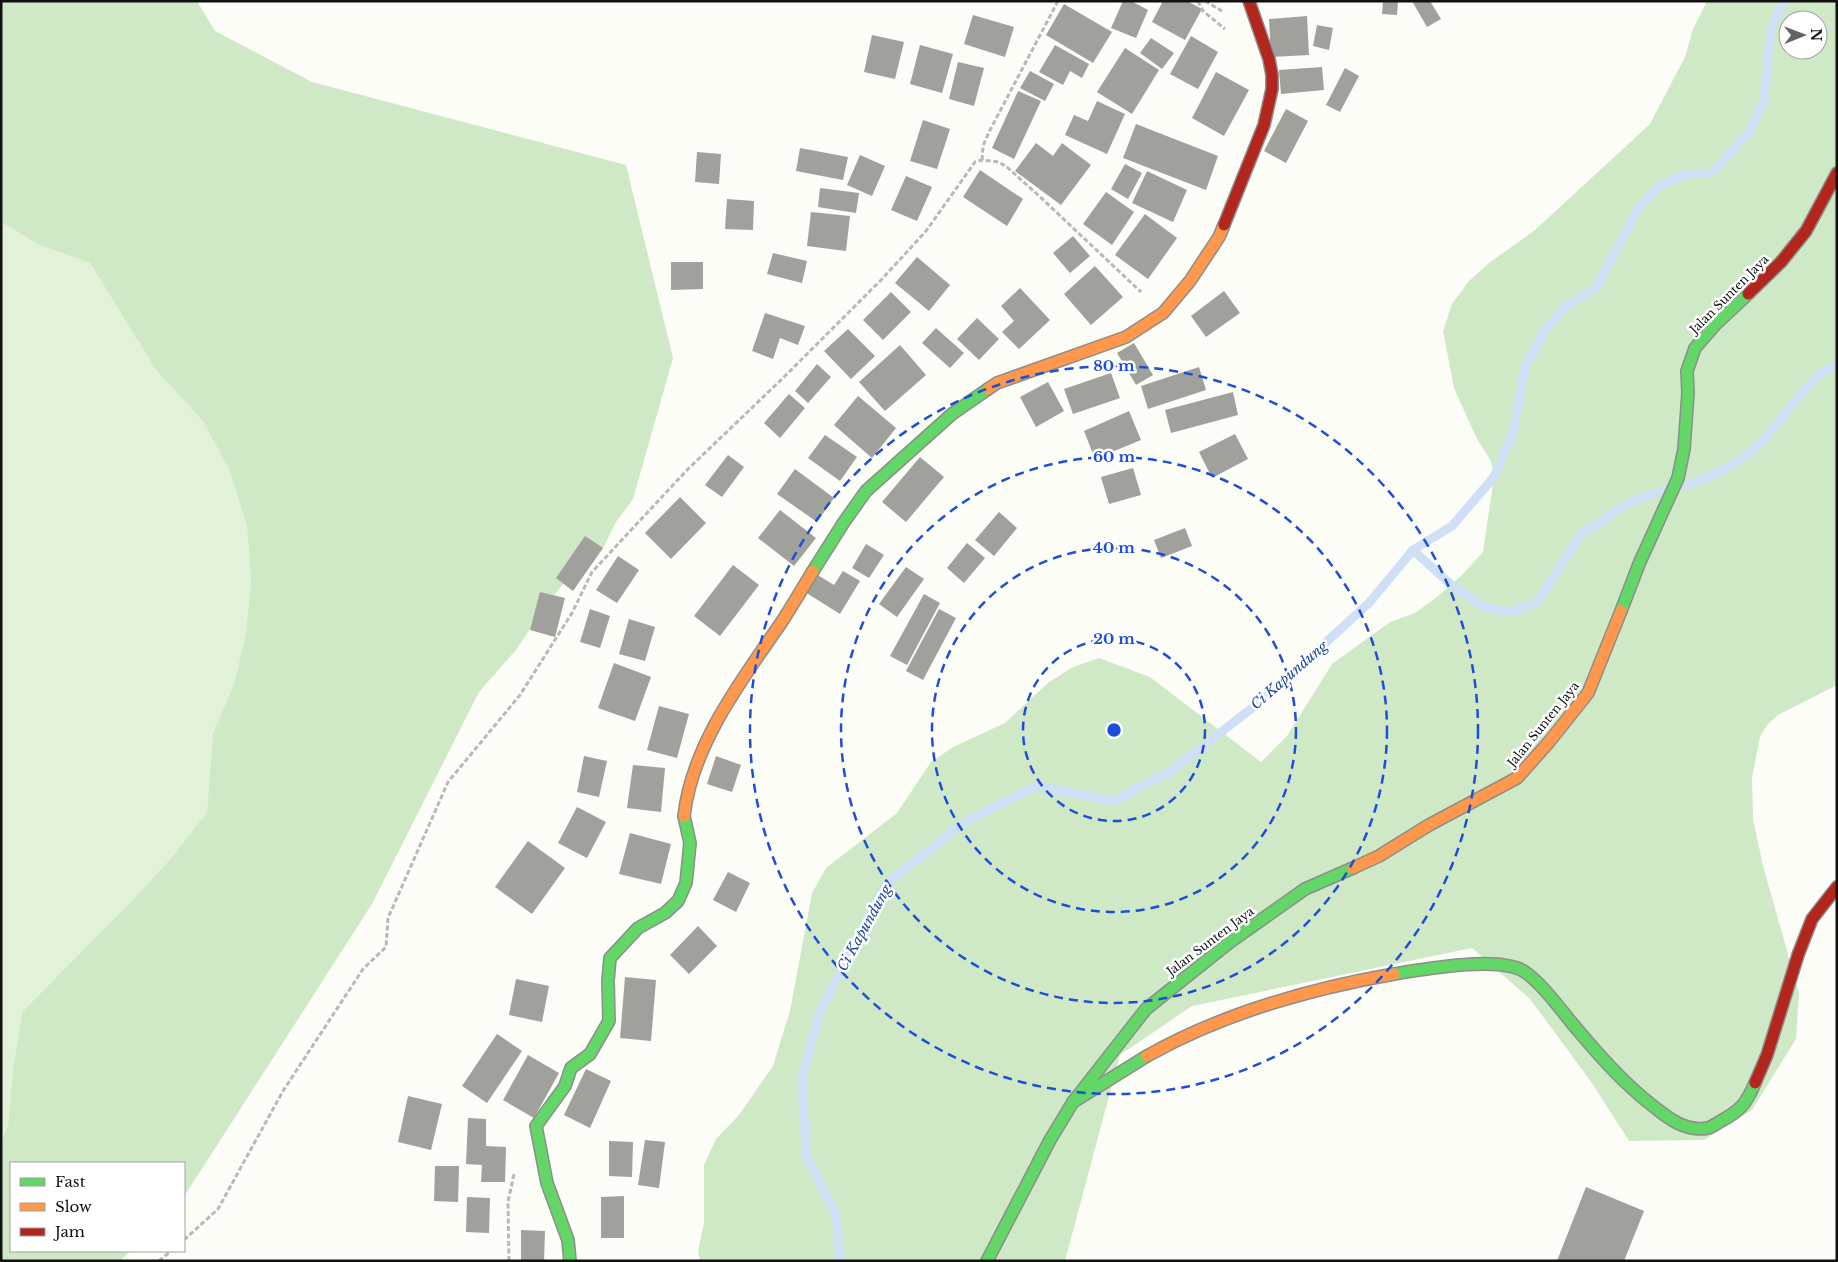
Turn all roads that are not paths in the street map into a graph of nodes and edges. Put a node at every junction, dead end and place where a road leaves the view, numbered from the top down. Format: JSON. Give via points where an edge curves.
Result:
{"nodes":[{"id":1,"x":1249,"y":1,"type":"edge"},
{"id":2,"x":1837,"y":173,"type":"edge"},
{"id":3,"x":1837,"y":887,"type":"edge"},
{"id":4,"x":1073,"y":1102,"type":"junction"},
{"id":5,"x":570,"y":1261,"type":"edge"},
{"id":6,"x":987,"y":1261,"type":"edge"}],
"edges":[{"from":1,"to":5,"type":"street","via":[[1272,70],[1268,108],[1219,237],[1190,281],[1163,313],[1126,337],[997,383],[952,414],[866,491],[730,694],[694,768],[684,815],[690,844],[686,883],[678,901],[665,913],[638,928],[610,958],[609,1021],[590,1054],[571,1068],[565,1086],[536,1126],[546,1182],[567,1231]]},
{"from":2,"to":4,"type":"street","name":"Jalan Sunten Jaya","via":[[1806,231],[1781,262],[1695,348],[1687,371],[1684,449],[1678,478],[1639,564],[1588,692],[1549,742],[1517,778],[1378,856],[1305,889],[1230,942],[1146,1009]]},
{"from":3,"to":4,"type":"street","via":[[1812,920],[1751,1093],[1739,1111],[1709,1128],[1691,1128],[1672,1121],[1610,1068],[1524,971],[1498,964],[1434,967],[1349,982],[1260,1006],[1149,1055]]},
{"from":4,"to":6,"type":"street","name":"Jalan Sunten Jaya"}]}
